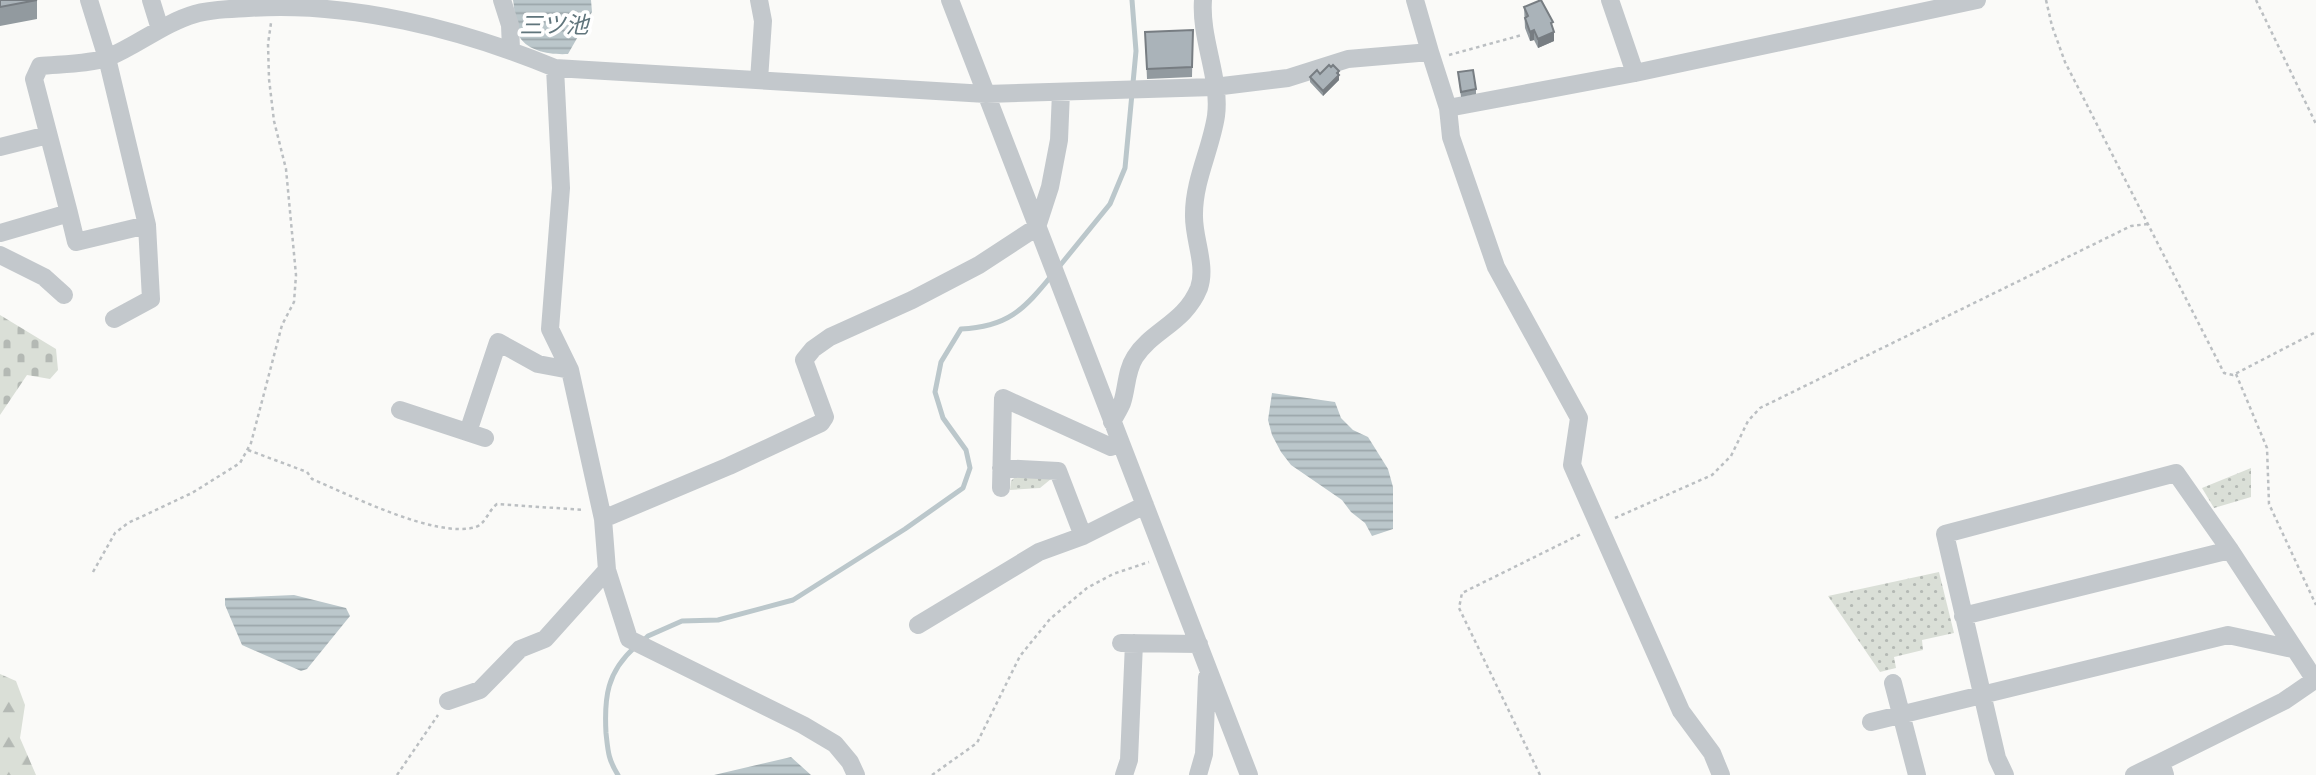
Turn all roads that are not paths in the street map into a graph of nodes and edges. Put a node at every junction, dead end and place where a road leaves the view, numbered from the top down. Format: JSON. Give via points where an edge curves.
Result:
{"nodes":[{"id":1,"x":89,"y":0,"type":"edge"},
{"id":2,"x":150,"y":0,"type":"edge"},
{"id":3,"x":502,"y":0,"type":"edge"},
{"id":4,"x":759,"y":0,"type":"edge"},
{"id":5,"x":950,"y":0,"type":"edge"},
{"id":6,"x":1203,"y":0,"type":"edge"},
{"id":7,"x":1415,"y":0,"type":"edge"},
{"id":8,"x":1610,"y":0,"type":"edge"},
{"id":9,"x":1977,"y":0,"type":"edge"},
{"id":10,"x":307,"y":4,"type":"edge"},
{"id":11,"x":160,"y":29,"type":"junction"},
{"id":12,"x":511,"y":50,"type":"junction"},
{"id":13,"x":1435,"y":55,"type":"junction"},
{"id":14,"x":107,"y":58,"type":"junction"},
{"id":15,"x":555,"y":68,"type":"junction"},
{"id":16,"x":1635,"y":73,"type":"junction"},
{"id":17,"x":760,"y":80,"type":"junction"},
{"id":18,"x":1214,"y":86,"type":"junction"},
{"id":19,"x":1061,"y":92,"type":"junction"},
{"id":20,"x":986,"y":94,"type":"junction"},
{"id":21,"x":1448,"y":108,"type":"junction"},
{"id":22,"x":48,"y":135,"type":"junction"},
{"id":23,"x":0,"y":147,"type":"edge"},
{"id":24,"x":69,"y":213,"type":"junction"},
{"id":25,"x":147,"y":225,"type":"junction"},
{"id":26,"x":1037,"y":227,"type":"junction"},
{"id":27,"x":0,"y":233,"type":"edge"},
{"id":28,"x":0,"y":254,"type":"edge"},
{"id":29,"x":65,"y":295,"type":"dead end"},
{"id":30,"x":114,"y":319,"type":"dead end"},
{"id":31,"x":570,"y":370,"type":"junction"},
{"id":32,"x":400,"y":410,"type":"dead end"},
{"id":33,"x":1112,"y":422,"type":"junction"},
{"id":34,"x":468,"y":432,"type":"junction"},
{"id":35,"x":485,"y":439,"type":"dead end"},
{"id":36,"x":1121,"y":443,"type":"junction"},
{"id":37,"x":1001,"y":468,"type":"junction"},
{"id":38,"x":1001,"y":488,"type":"dead end"},
{"id":39,"x":1145,"y":505,"type":"junction"},
{"id":40,"x":602,"y":515,"type":"junction"},
{"id":41,"x":1083,"y":536,"type":"junction"},
{"id":42,"x":2230,"y":550,"type":"junction"},
{"id":43,"x":607,"y":570,"type":"junction"},
{"id":44,"x":1963,"y":616,"type":"junction"},
{"id":45,"x":918,"y":625,"type":"dead end"},
{"id":46,"x":1199,"y":643,"type":"junction"},
{"id":47,"x":2293,"y":649,"type":"junction"},
{"id":48,"x":1208,"y":667,"type":"junction"},
{"id":49,"x":2316,"y":680,"type":"edge"},
{"id":50,"x":1893,"y":683,"type":"dead end"},
{"id":51,"x":1982,"y":695,"type":"junction"},
{"id":52,"x":448,"y":701,"type":"road end"},
{"id":53,"x":1902,"y":715,"type":"junction"},
{"id":54,"x":1871,"y":722,"type":"dead end"},
{"id":55,"x":2163,"y":769,"type":"edge"},
{"id":56,"x":856,"y":775,"type":"edge"},
{"id":57,"x":1124,"y":775,"type":"edge"},
{"id":58,"x":1198,"y":775,"type":"edge"},
{"id":59,"x":1249,"y":775,"type":"edge"},
{"id":60,"x":1721,"y":775,"type":"edge"},
{"id":61,"x":1917,"y":775,"type":"edge"},
{"id":62,"x":2004,"y":775,"type":"edge"},
{"id":63,"x":2134,"y":775,"type":"edge"}],
"edges":[{"from":1,"to":14,"type":"street"},
{"from":2,"to":11,"type":"street"},
{"from":3,"to":12,"type":"street","via":[[510,24]]},
{"from":4,"to":17,"type":"street","via":[[763,21]]},
{"from":5,"to":20,"type":"street"},
{"from":6,"to":18,"type":"street","via":[[1203,29]]},
{"from":7,"to":13,"type":"street"},
{"from":8,"to":16,"type":"street"},
{"from":9,"to":16,"type":"street"},
{"from":10,"to":11,"type":"street","via":[[195,14]]},
{"from":10,"to":12,"type":"street","via":[[436,27]]},
{"from":11,"to":14,"type":"street"},
{"from":12,"to":15,"type":"street"},
{"from":13,"to":18,"type":"street","via":[[1348,59],[1287,78]]},
{"from":13,"to":21,"type":"street"},
{"from":14,"to":22,"type":"street","via":[[40,66],[34,79]]},
{"from":14,"to":25,"type":"street"},
{"from":15,"to":17,"type":"street"},
{"from":15,"to":31,"type":"street","via":[[561,188],[550,329]]},
{"from":16,"to":21,"type":"street"},
{"from":17,"to":20,"type":"street"},
{"from":18,"to":19,"type":"street"},
{"from":18,"to":33,"type":"street","via":[[1216,114],[1194,213],[1202,269],[1199,287],[1185,311],[1134,358]]},
{"from":19,"to":20,"type":"street"},
{"from":19,"to":26,"type":"street","via":[[1059,140]]},
{"from":20,"to":26,"type":"street"},
{"from":21,"to":60,"type":"street","via":[[1451,137],[1496,267],[1579,418],[1572,465],[1681,711],[1712,753]]},
{"from":22,"to":23,"type":"street"},
{"from":22,"to":24,"type":"street"},
{"from":24,"to":25,"type":"street","via":[[76,242]]},
{"from":24,"to":27,"type":"street"},
{"from":25,"to":30,"type":"street","via":[[151,299]]},
{"from":26,"to":33,"type":"street"},
{"from":26,"to":40,"type":"street","via":[[979,265],[813,349],[804,360],[825,417],[821,423],[729,466]]},
{"from":28,"to":29,"type":"street","via":[[44,277]]},
{"from":31,"to":34,"type":"street","via":[[538,364],[498,342]]},
{"from":31,"to":40,"type":"street"},
{"from":32,"to":34,"type":"street"},
{"from":33,"to":36,"type":"street"},
{"from":34,"to":35,"type":"street"},
{"from":36,"to":37,"type":"street","via":[[1111,447],[1003,398]]},
{"from":36,"to":39,"type":"street"},
{"from":37,"to":38,"type":"street"},
{"from":37,"to":41,"type":"street","via":[[1058,471]]},
{"from":39,"to":41,"type":"street"},
{"from":39,"to":46,"type":"street"},
{"from":40,"to":43,"type":"street"},
{"from":41,"to":45,"type":"street","via":[[1039,552]]},
{"from":42,"to":44,"type":"street"},
{"from":42,"to":44,"type":"street","via":[[2176,473],[1945,534]]},
{"from":42,"to":47,"type":"street"},
{"from":43,"to":52,"type":"street","via":[[545,639],[520,649],[480,691]]},
{"from":43,"to":56,"type":"street","via":[[629,639],[835,744]]},
{"from":44,"to":51,"type":"street"},
{"from":46,"to":48,"type":"street"},
{"from":46,"to":57,"type":"street","via":[[1128,643],[1129,760]]},
{"from":47,"to":49,"type":"street"},
{"from":47,"to":51,"type":"street","via":[[2228,635]]},
{"from":48,"to":58,"type":"street","via":[[1205,742]]},
{"from":48,"to":59,"type":"street"},
{"from":49,"to":55,"type":"street"},
{"from":50,"to":53,"type":"street"},
{"from":51,"to":53,"type":"street"},
{"from":51,"to":62,"type":"street"},
{"from":53,"to":54,"type":"street"},
{"from":53,"to":61,"type":"street"},
{"from":55,"to":63,"type":"street"}]}
